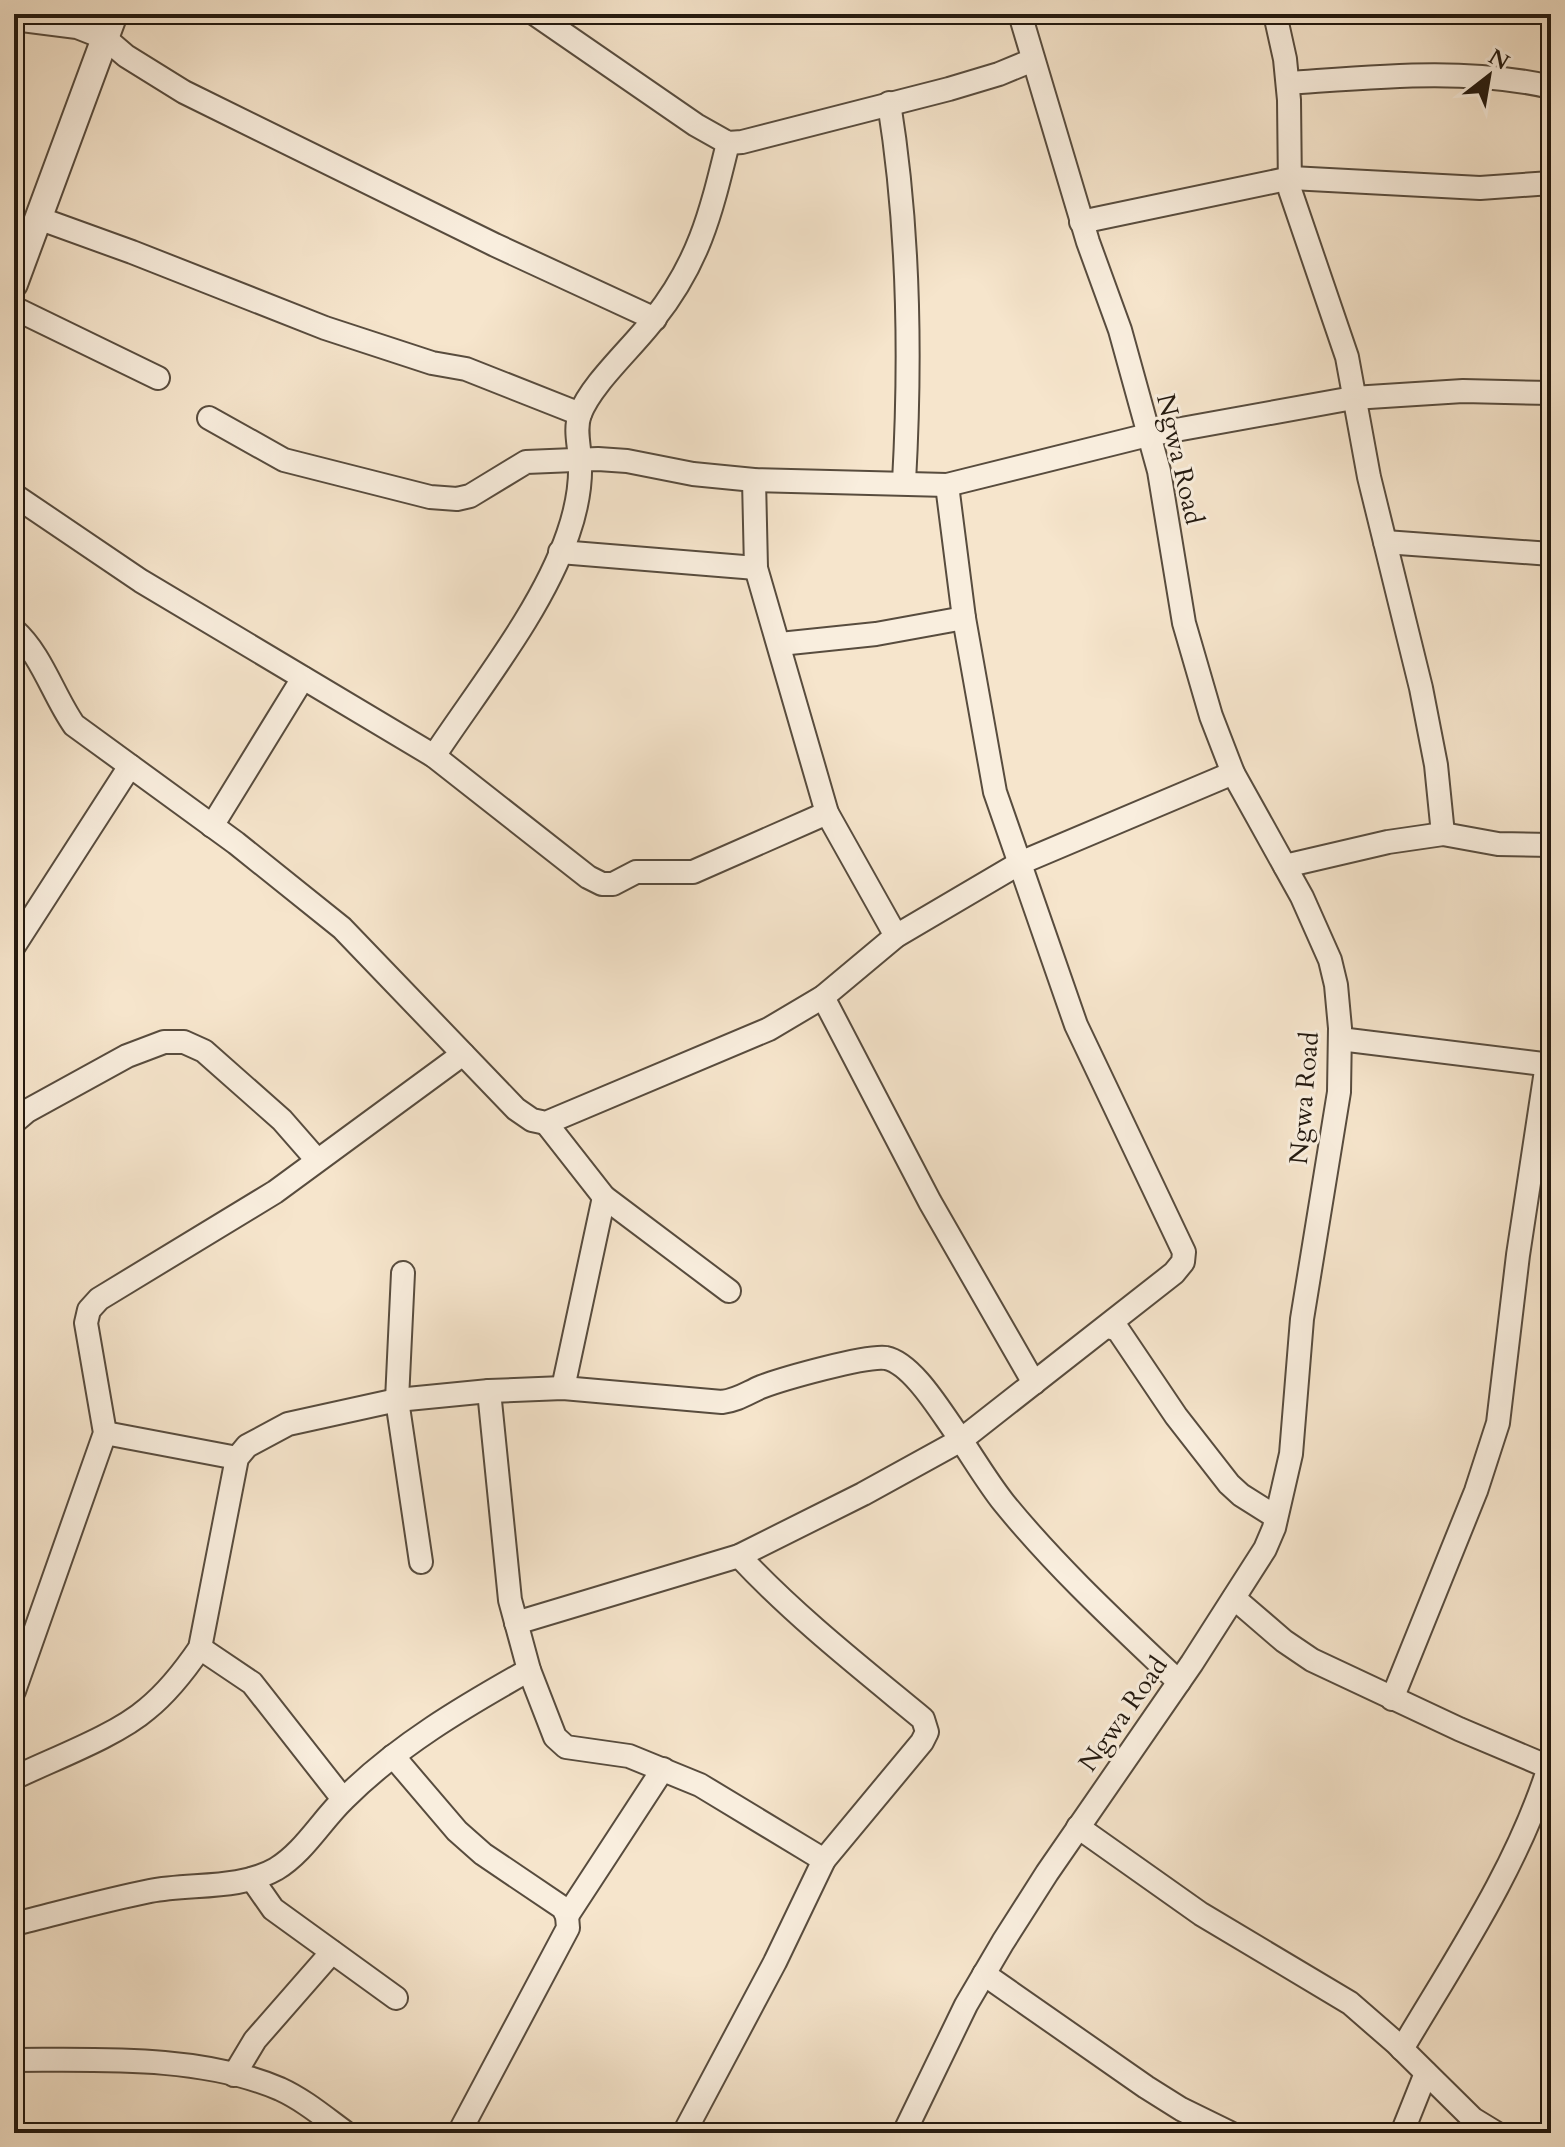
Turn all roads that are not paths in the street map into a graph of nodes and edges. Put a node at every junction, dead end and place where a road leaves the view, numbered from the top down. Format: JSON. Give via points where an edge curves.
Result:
{"nodes":[{"id":1,"x":535,"y":14,"type":"edge"},
{"id":2,"x":1020,"y":14,"type":"edge"},
{"id":3,"x":1275,"y":14,"type":"edge"},
{"id":4,"x":14,"y":19,"type":"edge"},
{"id":5,"x":110,"y":26,"type":"edge"},
{"id":6,"x":1033,"y":60,"type":"junction"},
{"id":7,"x":1288,"y":83,"type":"junction"},
{"id":8,"x":1551,"y":87,"type":"edge"},
{"id":9,"x":889,"y":103,"type":"junction"},
{"id":10,"x":728,"y":143,"type":"junction"},
{"id":11,"x":1291,"y":178,"type":"junction"},
{"id":12,"x":1551,"y":183,"type":"edge"},
{"id":13,"x":38,"y":218,"type":"junction"},
{"id":14,"x":1081,"y":222,"type":"junction"},
{"id":15,"x":14,"y":284,"type":"edge"},
{"id":16,"x":14,"y":308,"type":"edge"},
{"id":17,"x":655,"y":319,"type":"junction"},
{"id":18,"x":158,"y":378,"type":"dead end"},
{"id":19,"x":1551,"y":393,"type":"edge"},
{"id":20,"x":1353,"y":398,"type":"junction"},
{"id":21,"x":580,"y":414,"type":"junction"},
{"id":22,"x":209,"y":418,"type":"dead end"},
{"id":23,"x":1148,"y":435,"type":"junction"},
{"id":24,"x":581,"y":461,"type":"junction"},
{"id":25,"x":754,"y":480,"type":"junction"},
{"id":26,"x":904,"y":482,"type":"junction"},
{"id":27,"x":947,"y":485,"type":"junction"},
{"id":28,"x":14,"y":495,"type":"edge"},
{"id":29,"x":1385,"y":542,"type":"junction"},
{"id":30,"x":560,"y":552,"type":"junction"},
{"id":31,"x":1551,"y":554,"type":"edge"},
{"id":32,"x":756,"y":568,"type":"junction"},
{"id":33,"x":964,"y":618,"type":"junction"},
{"id":34,"x":14,"y":630,"type":"edge"},
{"id":35,"x":780,"y":644,"type":"junction"},
{"id":36,"x":303,"y":678,"type":"junction"},
{"id":37,"x":434,"y":756,"type":"junction"},
{"id":38,"x":130,"y":766,"type":"junction"},
{"id":39,"x":1233,"y":773,"type":"junction"},
{"id":40,"x":827,"y":813,"type":"junction"},
{"id":41,"x":212,"y":826,"type":"junction"},
{"id":42,"x":1443,"y":834,"type":"junction"},
{"id":43,"x":1551,"y":845,"type":"edge"},
{"id":44,"x":1020,"y":863,"type":"junction"},
{"id":45,"x":1285,"y":866,"type":"junction"},
{"id":46,"x":896,"y":936,"type":"junction"},
{"id":47,"x":14,"y":946,"type":"edge"},
{"id":48,"x":823,"y":997,"type":"junction"},
{"id":49,"x":1340,"y":1039,"type":"junction"},
{"id":50,"x":463,"y":1054,"type":"junction"},
{"id":51,"x":1549,"y":1065,"type":"edge"},
{"id":52,"x":14,"y":1122,"type":"edge"},
{"id":53,"x":546,"y":1123,"type":"junction"},
{"id":54,"x":317,"y":1160,"type":"junction"},
{"id":55,"x":604,"y":1197,"type":"junction"},
{"id":56,"x":403,"y":1273,"type":"dead end"},
{"id":57,"x":729,"y":1291,"type":"dead end"},
{"id":58,"x":1109,"y":1327,"type":"junction"},
{"id":59,"x":1034,"y":1383,"type":"junction"},
{"id":60,"x":563,"y":1388,"type":"junction"},
{"id":61,"x":489,"y":1391,"type":"junction"},
{"id":62,"x":397,"y":1400,"type":"junction"},
{"id":63,"x":105,"y":1433,"type":"junction"},
{"id":64,"x":961,"y":1440,"type":"junction"},
{"id":65,"x":237,"y":1458,"type":"junction"},
{"id":66,"x":1276,"y":1517,"type":"junction"},
{"id":67,"x":739,"y":1556,"type":"junction"},
{"id":68,"x":421,"y":1562,"type":"dead end"},
{"id":69,"x":1234,"y":1598,"type":"junction"},
{"id":70,"x":516,"y":1623,"type":"junction"},
{"id":71,"x":200,"y":1648,"type":"junction"},
{"id":72,"x":529,"y":1670,"type":"junction"},
{"id":73,"x":1179,"y":1682,"type":"junction"},
{"id":74,"x":14,"y":1691,"type":"edge"},
{"id":75,"x":1392,"y":1699,"type":"junction"},
{"id":76,"x":393,"y":1756,"type":"junction"},
{"id":77,"x":1550,"y":1768,"type":"edge"},
{"id":78,"x":663,"y":1769,"type":"junction"},
{"id":79,"x":14,"y":1778,"type":"edge"},
{"id":80,"x":343,"y":1799,"type":"junction"},
{"id":81,"x":1078,"y":1827,"type":"junction"},
{"id":82,"x":824,"y":1860,"type":"junction"},
{"id":83,"x":252,"y":1879,"type":"junction"},
{"id":84,"x":567,"y":1916,"type":"junction"},
{"id":85,"x":14,"y":1924,"type":"edge"},
{"id":86,"x":332,"y":1952,"type":"junction"},
{"id":87,"x":984,"y":1974,"type":"junction"},
{"id":88,"x":396,"y":1998,"type":"dead end"},
{"id":89,"x":1402,"y":2049,"type":"junction"},
{"id":90,"x":14,"y":2060,"type":"edge"},
{"id":91,"x":1426,"y":2073,"type":"junction"},
{"id":92,"x":234,"y":2075,"type":"junction"},
{"id":93,"x":346,"y":2133,"type":"edge"},
{"id":94,"x":459,"y":2133,"type":"edge"},
{"id":95,"x":684,"y":2133,"type":"edge"},
{"id":96,"x":904,"y":2133,"type":"edge"},
{"id":97,"x":1230,"y":2133,"type":"edge"},
{"id":98,"x":1402,"y":2133,"type":"edge"},
{"id":99,"x":1496,"y":2133,"type":"edge"}],
"edges":[{"from":1,"to":10,"type":"street"},
{"from":2,"to":6,"type":"street","name":"Ngwa Road"},
{"from":3,"to":7,"type":"street"},
{"from":4,"to":5,"type":"street"},
{"from":5,"to":13,"type":"street"},
{"from":5,"to":17,"type":"street","via":[[126,56],[184,92]]},
{"from":6,"to":9,"type":"street"},
{"from":6,"to":14,"type":"street","name":"Ngwa Road"},
{"from":7,"to":8,"type":"street","via":[[1501,77]]},
{"from":7,"to":11,"type":"street"},
{"from":9,"to":10,"type":"street"},
{"from":9,"to":26,"type":"street","via":[[905,240]]},
{"from":10,"to":17,"type":"street","via":[[698,250]]},
{"from":11,"to":12,"type":"street","via":[[1480,188]]},
{"from":11,"to":14,"type":"street"},
{"from":11,"to":20,"type":"street","via":[[1295,207],[1347,357]]},
{"from":13,"to":15,"type":"street"},
{"from":13,"to":21,"type":"street","via":[[325,328],[466,369]]},
{"from":14,"to":23,"type":"street","name":"Ngwa Road","via":[[1120,330]]},
{"from":16,"to":18,"type":"street"},
{"from":17,"to":21,"type":"street"},
{"from":19,"to":20,"type":"street","via":[[1463,391]]},
{"from":20,"to":23,"type":"street"},
{"from":20,"to":29,"type":"street"},
{"from":21,"to":24,"type":"street"},
{"from":22,"to":24,"type":"street","via":[[284,460],[430,497],[470,496],[526,462]]},
{"from":23,"to":27,"type":"street"},
{"from":23,"to":39,"type":"street","name":"Ngwa Road","via":[[1159,471],[1184,623]]},
{"from":24,"to":25,"type":"street","via":[[627,461]]},
{"from":24,"to":30,"type":"street","via":[[577,502]]},
{"from":25,"to":26,"type":"street"},
{"from":25,"to":32,"type":"street"},
{"from":26,"to":27,"type":"street"},
{"from":27,"to":33,"type":"street"},
{"from":28,"to":36,"type":"street","via":[[141,581]]},
{"from":29,"to":31,"type":"street"},
{"from":29,"to":42,"type":"street","via":[[1421,688]]},
{"from":30,"to":32,"type":"street"},
{"from":30,"to":37,"type":"street","via":[[511,642]]},
{"from":32,"to":35,"type":"street"},
{"from":33,"to":35,"type":"street"},
{"from":33,"to":44,"type":"street","via":[[995,792]]},
{"from":34,"to":38,"type":"street","via":[[74,725]]},
{"from":35,"to":40,"type":"street"},
{"from":36,"to":37,"type":"street"},
{"from":36,"to":41,"type":"street"},
{"from":37,"to":40,"type":"street","via":[[602,884],[636,872],[693,872]]},
{"from":38,"to":41,"type":"street"},
{"from":38,"to":47,"type":"street"},
{"from":39,"to":44,"type":"street"},
{"from":39,"to":45,"type":"street","name":"Ngwa Road"},
{"from":40,"to":46,"type":"street"},
{"from":41,"to":50,"type":"street","via":[[342,928]]},
{"from":42,"to":43,"type":"street","via":[[1498,844]]},
{"from":42,"to":45,"type":"street"},
{"from":44,"to":46,"type":"street"},
{"from":44,"to":58,"type":"street","via":[[1076,1025],[1184,1252],[1174,1273]]},
{"from":45,"to":49,"type":"street","name":"Ngwa Road","via":[[1330,960]]},
{"from":46,"to":48,"type":"street"},
{"from":48,"to":53,"type":"street","via":[[769,1029]]},
{"from":48,"to":59,"type":"street","via":[[930,1202]]},
{"from":49,"to":51,"type":"street"},
{"from":49,"to":66,"type":"street","name":"Ngwa Road","via":[[1339,1092],[1302,1319],[1292,1442]]},
{"from":50,"to":53,"type":"street","via":[[516,1109]]},
{"from":50,"to":54,"type":"street"},
{"from":51,"to":75,"type":"street","via":[[1498,1423]]},
{"from":52,"to":54,"type":"street","via":[[127,1056],[164,1042],[184,1042],[204,1051],[271,1110]]},
{"from":53,"to":55,"type":"street"},
{"from":54,"to":63,"type":"street","via":[[89,1310],[86,1323]]},
{"from":55,"to":57,"type":"street"},
{"from":55,"to":60,"type":"street"},
{"from":56,"to":62,"type":"street"},
{"from":58,"to":59,"type":"street"},
{"from":58,"to":66,"type":"street","via":[[1118,1330],[1229,1484]]},
{"from":59,"to":64,"type":"street"},
{"from":60,"to":61,"type":"street"},
{"from":60,"to":64,"type":"street","via":[[722,1402],[804,1374],[882,1357],[908,1371]]},
{"from":61,"to":62,"type":"street"},
{"from":61,"to":70,"type":"street"},
{"from":62,"to":65,"type":"street","via":[[288,1424],[247,1446]]},
{"from":62,"to":68,"type":"street"},
{"from":63,"to":65,"type":"street"},
{"from":63,"to":74,"type":"street"},
{"from":64,"to":67,"type":"street"},
{"from":64,"to":73,"type":"street","via":[[1027,1530]]},
{"from":65,"to":71,"type":"street"},
{"from":66,"to":69,"type":"street","name":"Ngwa Road","via":[[1265,1549]]},
{"from":67,"to":70,"type":"street"},
{"from":67,"to":82,"type":"street","via":[[842,1653],[923,1719],[927,1732]]},
{"from":69,"to":73,"type":"street","name":"Ngwa Road"},
{"from":69,"to":75,"type":"street","via":[[1312,1660]]},
{"from":70,"to":72,"type":"street"},
{"from":71,"to":79,"type":"street","via":[[146,1711]]},
{"from":71,"to":80,"type":"street","via":[[252,1683]]},
{"from":72,"to":76,"type":"street"},
{"from":72,"to":78,"type":"street","via":[[555,1737],[566,1747],[629,1756]]},
{"from":73,"to":81,"type":"street","name":"Ngwa Road"},
{"from":75,"to":77,"type":"street"},
{"from":76,"to":80,"type":"street"},
{"from":76,"to":84,"type":"street","via":[[457,1831]]},
{"from":77,"to":89,"type":"street","via":[[1521,1843]]},
{"from":78,"to":82,"type":"street","via":[[700,1785]]},
{"from":78,"to":84,"type":"street"},
{"from":80,"to":83,"type":"street","via":[[292,1857]]},
{"from":81,"to":87,"type":"street","name":"Ngwa Road"},
{"from":81,"to":89,"type":"street","via":[[1201,1914],[1350,2003]]},
{"from":82,"to":95,"type":"street"},
{"from":83,"to":85,"type":"street","via":[[152,1890]]},
{"from":83,"to":86,"type":"street","via":[[273,1909]]},
{"from":84,"to":94,"type":"street","via":[[568,1928]]},
{"from":86,"to":88,"type":"street"},
{"from":86,"to":92,"type":"street","via":[[255,2040]]},
{"from":87,"to":96,"type":"street","name":"Ngwa Road"},
{"from":87,"to":97,"type":"street","via":[[1146,2087]]},
{"from":89,"to":91,"type":"street"},
{"from":90,"to":92,"type":"street","via":[[122,2061]]},
{"from":91,"to":98,"type":"street"},
{"from":91,"to":99,"type":"street","via":[[1473,2119]]},
{"from":92,"to":93,"type":"street","via":[[278,2088]]}]}
